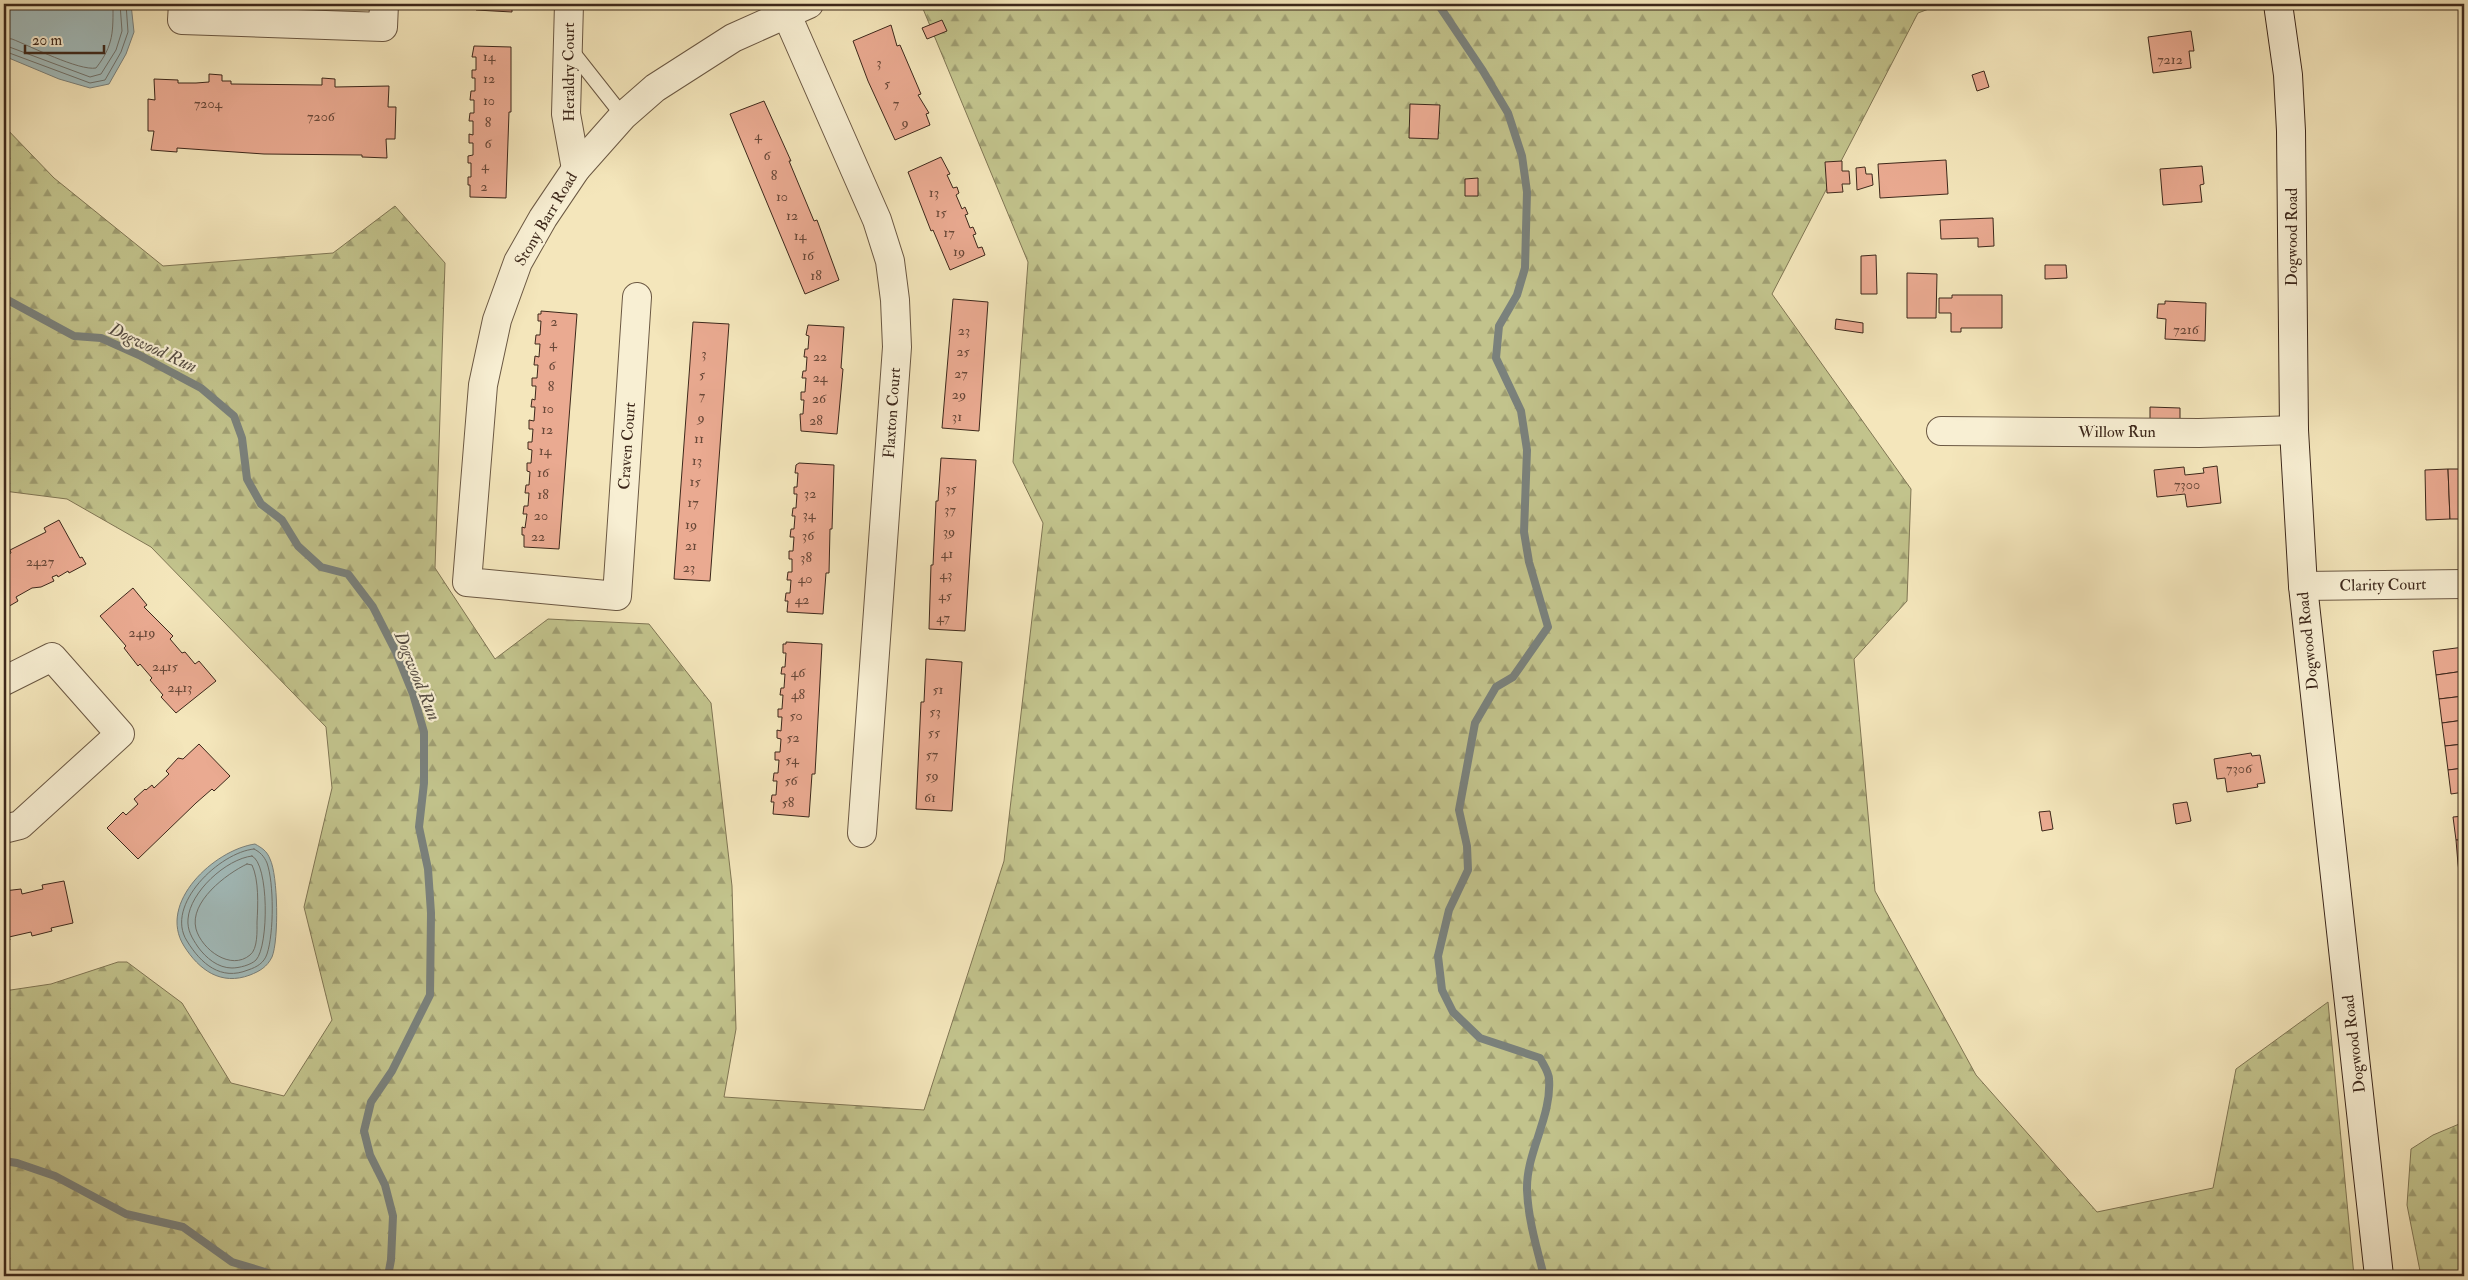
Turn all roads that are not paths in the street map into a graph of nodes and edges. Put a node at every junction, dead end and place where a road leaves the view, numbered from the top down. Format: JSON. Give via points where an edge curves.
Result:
{"nodes":[{"id":1,"x":183,"y":4,"type":"edge"},
{"id":2,"x":384,"y":4,"type":"edge"},
{"id":3,"x":569,"y":4,"type":"edge"},
{"id":4,"x":2278,"y":4,"type":"edge"},
{"id":5,"x":797,"y":8,"type":"edge"},
{"id":6,"x":568,"y":46,"type":"junction"},
{"id":7,"x":622,"y":116,"type":"junction"},
{"id":8,"x":576,"y":169,"type":"junction"},
{"id":9,"x":638,"y":297,"type":"dead end"},
{"id":10,"x":2294,"y":430,"type":"junction"},
{"id":11,"x":1941,"y":431,"type":"dead end"},
{"id":12,"x":2464,"y":584,"type":"edge"},
{"id":13,"x":2303,"y":586,"type":"junction"},
{"id":14,"x":617,"y":596,"type":"joint"},
{"id":15,"x":4,"y":681,"type":"edge"},
{"id":16,"x":4,"y":829,"type":"edge"},
{"id":17,"x":862,"y":833,"type":"dead end"},
{"id":18,"x":2379,"y":1276,"type":"edge"}],
"edges":[{"from":1,"to":2,"type":"street","via":[[182,20],[383,27]]},
{"from":3,"to":6,"type":"street","name":"Heraldry Court"},
{"from":4,"to":10,"type":"street","name":"Dogwood Road","via":[[2288,75],[2291,131]]},
{"from":5,"to":7,"type":"street","name":"Stony Barr Road","via":[[733,38],[691,63]]},
{"from":5,"to":17,"type":"street","name":"Flaxton Court","via":[[877,220],[890,261],[895,300],[897,347]]},
{"from":6,"to":7,"type":"lane"},
{"from":6,"to":8,"type":"street","name":"Heraldry Court","via":[[566,114]]},
{"from":7,"to":8,"type":"street","name":"Stony Barr Road"},
{"from":8,"to":14,"type":"street","name":"Stony Barr Road","via":[[518,262],[497,320],[483,385],[467,582]]},
{"from":9,"to":14,"type":"street","name":"Craven Court"},
{"from":10,"to":11,"type":"street","name":"Willow Run","via":[[2199,433]]},
{"from":10,"to":13,"type":"street","name":"Dogwood Road"},
{"from":12,"to":13,"type":"street","name":"Clarity Court"},
{"from":13,"to":18,"type":"street","name":"Dogwood Road"},
{"from":15,"to":16,"type":"street","via":[[52,657],[120,734],[20,825]]}]}
